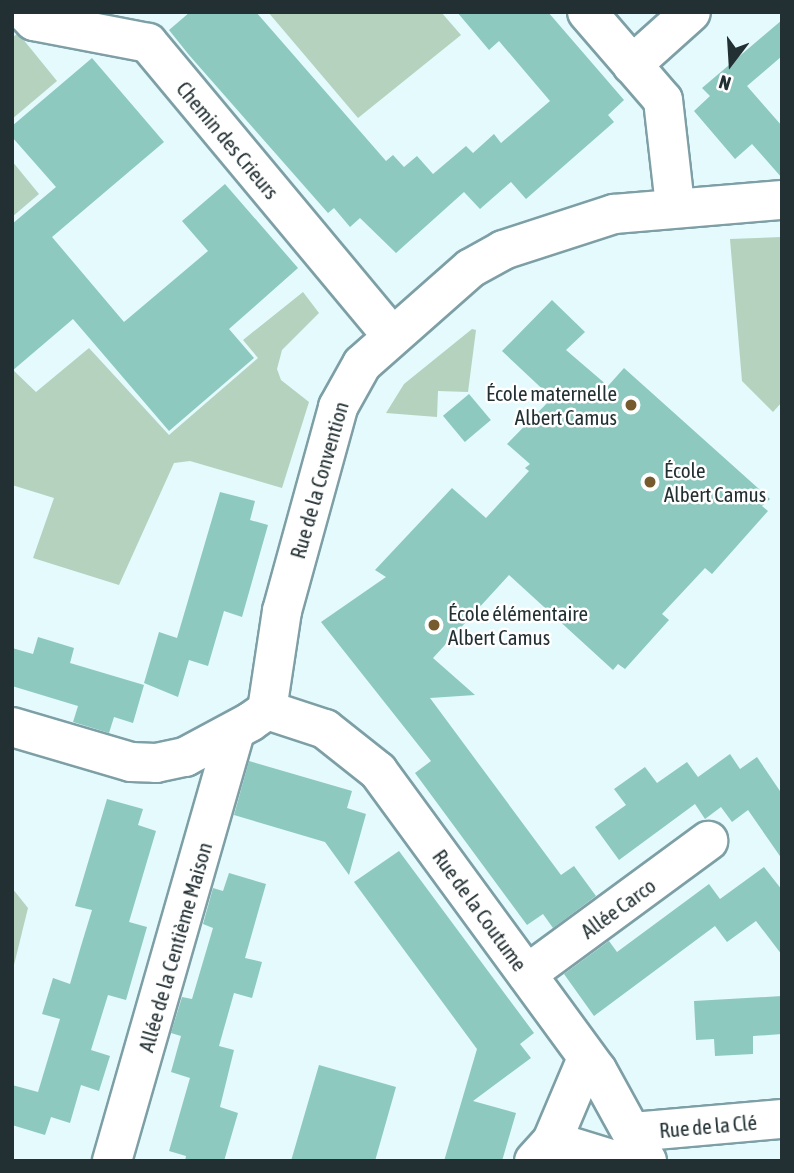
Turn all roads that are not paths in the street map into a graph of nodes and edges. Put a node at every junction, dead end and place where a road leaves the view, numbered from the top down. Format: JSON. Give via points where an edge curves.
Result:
{"nodes":[{"id":1,"x":25,"y":12,"type":"edge"},
{"id":2,"x":587,"y":12,"type":"edge"},
{"id":3,"x":691,"y":12,"type":"edge"},
{"id":4,"x":632,"y":65,"type":"junction"},
{"id":5,"x":782,"y":200,"type":"edge"},
{"id":6,"x":675,"y":206,"type":"junction"},
{"id":7,"x":392,"y":336,"type":"junction"},
{"id":8,"x":267,"y":710,"type":"junction"},
{"id":9,"x":12,"y":727,"type":"edge"},
{"id":10,"x":235,"y":732,"type":"junction"},
{"id":11,"x":708,"y":841,"type":"dead end"},
{"id":12,"x":527,"y":974,"type":"junction"},
{"id":13,"x":587,"y":1058,"type":"junction"},
{"id":14,"x":782,"y":1119,"type":"edge"},
{"id":15,"x":543,"y":1151,"type":"edge"},
{"id":16,"x":632,"y":1151,"type":"edge"},
{"id":17,"x":112,"y":1161,"type":"edge"}],
"edges":[{"from":1,"to":7,"type":"street","name":"Chemin des Crieurs","via":[[34,22],[148,43]]},
{"from":2,"to":4,"type":"street"},
{"from":3,"to":4,"type":"street"},
{"from":4,"to":6,"type":"street","via":[[663,100]]},
{"from":5,"to":6,"type":"street","name":"Rue de la Convention"},
{"from":6,"to":7,"type":"street","name":"Rue de la Convention","via":[[590,219],[503,250],[471,268]]},
{"from":7,"to":8,"type":"street","name":"Rue de la Convention","via":[[352,375],[338,407],[282,611]]},
{"from":8,"to":10,"type":"street"},
{"from":8,"to":12,"type":"street","name":"Rue de la Coutume","via":[[325,729],[354,747],[378,771]]},
{"from":9,"to":10,"type":"street","via":[[131,762],[156,763],[185,757]]},
{"from":10,"to":17,"type":"street","name":"Allée de la Centième Maison"},
{"from":11,"to":12,"type":"street","name":"Allée Carco"},
{"from":12,"to":13,"type":"street","name":"Rue de la Coutume"},
{"from":13,"to":15,"type":"street"},
{"from":13,"to":16,"type":"street","name":"Rue de la Coutume"},
{"from":14,"to":16,"type":"street","name":"Rue de la Clé"},
{"from":15,"to":16,"type":"street"}]}
